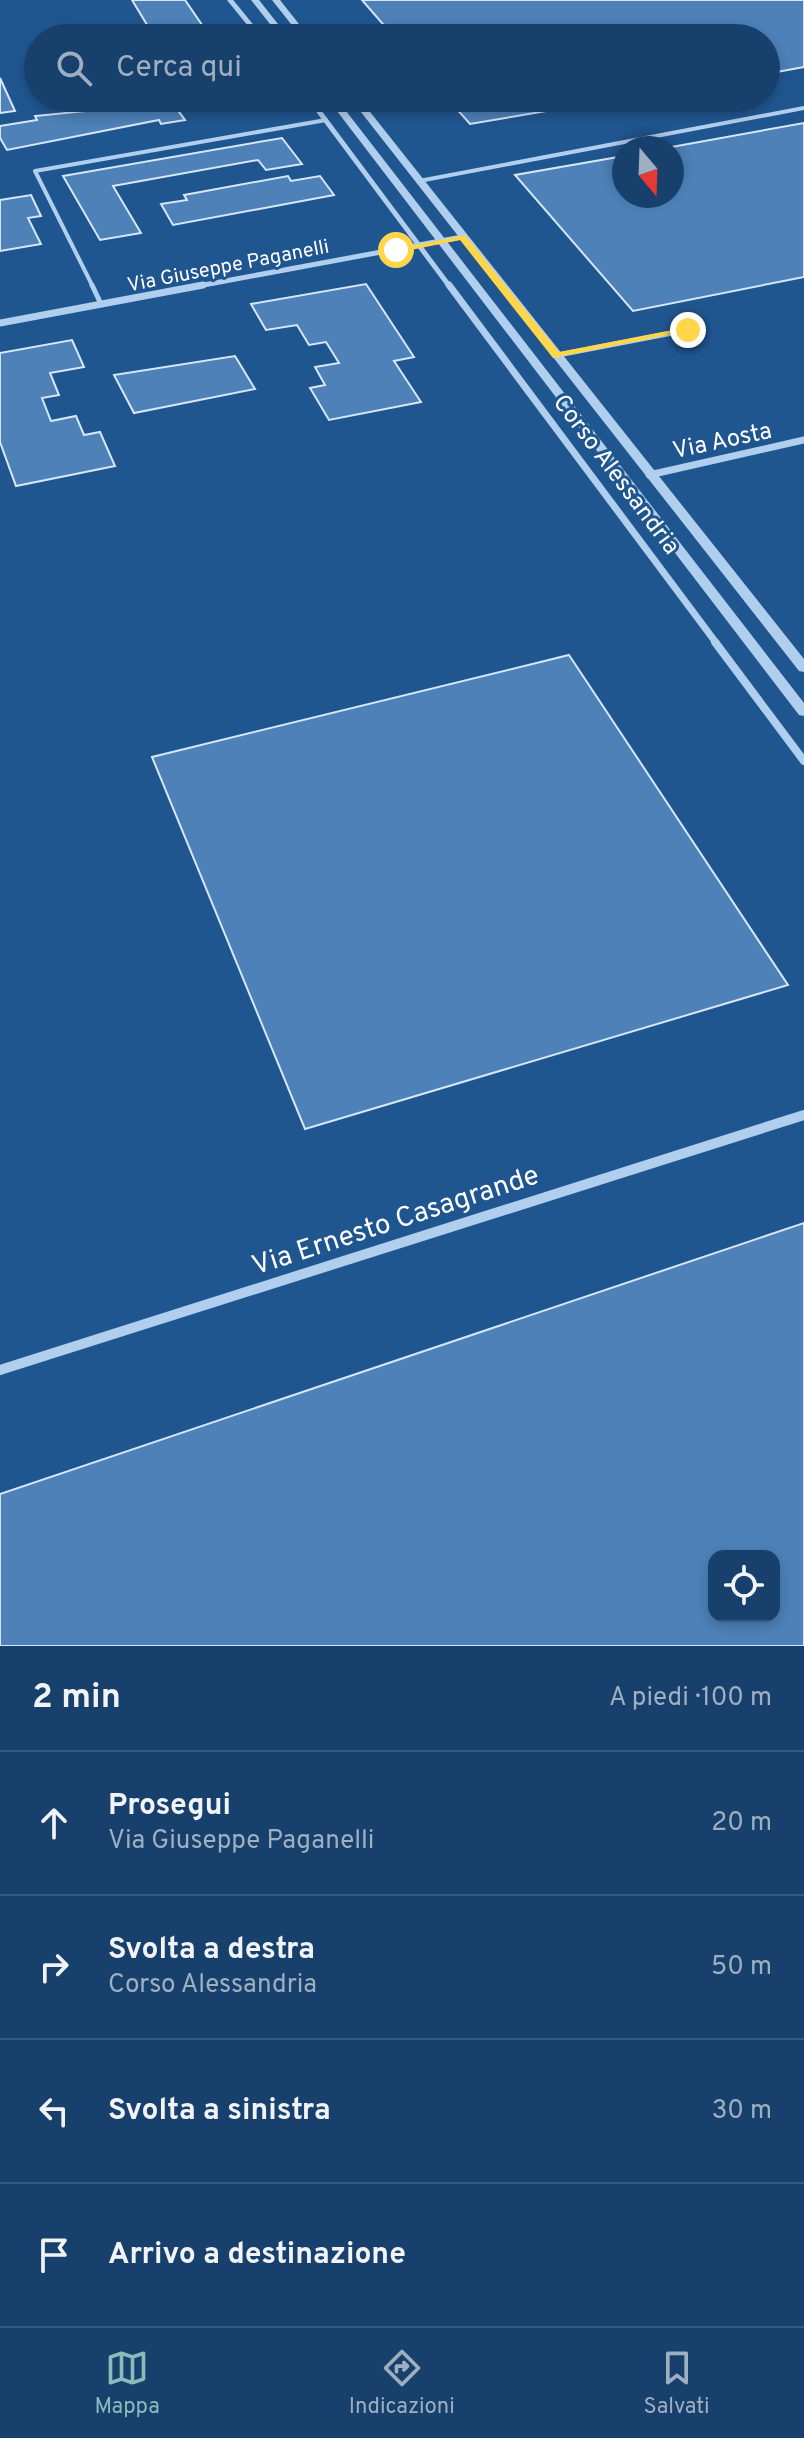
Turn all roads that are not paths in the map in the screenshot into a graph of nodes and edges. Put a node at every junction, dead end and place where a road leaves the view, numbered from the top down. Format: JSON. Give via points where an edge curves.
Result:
{"nodes":[{"id":1,"x":230,"y":0,"type":"edge"},
{"id":2,"x":255,"y":0,"type":"edge"},
{"id":3,"x":276,"y":0,"type":"edge"},
{"id":4,"x":250,"y":24,"type":"edge"},
{"id":5,"x":274,"y":24,"type":"edge"},
{"id":6,"x":295,"y":24,"type":"edge"},
{"id":7,"x":804,"y":108,"type":"edge"},
{"id":8,"x":320,"y":112,"type":"edge"},
{"id":9,"x":342,"y":112,"type":"edge"},
{"id":10,"x":365,"y":112,"type":"edge"},
{"id":11,"x":326,"y":120,"type":"junction"},
{"id":12,"x":419,"y":181,"type":"junction"},
{"id":13,"x":462,"y":237,"type":"junction"},
{"id":14,"x":441,"y":241,"type":"junction"},
{"id":15,"x":419,"y":245,"type":"junction"},
{"id":16,"x":101,"y":304,"type":"junction"},
{"id":17,"x":0,"y":323,"type":"edge"},
{"id":18,"x":688,"y":330,"type":"dead end"},
{"id":19,"x":556,"y":356,"type":"junction"},
{"id":20,"x":804,"y":440,"type":"edge"},
{"id":21,"x":648,"y":475,"type":"junction"},
{"id":22,"x":804,"y":668,"type":"edge"},
{"id":23,"x":804,"y":712,"type":"edge"},
{"id":24,"x":804,"y":761,"type":"edge"},
{"id":25,"x":804,"y":1115,"type":"edge"},
{"id":26,"x":0,"y":1370,"type":"edge"}],
"edges":[{"from":1,"to":4,"type":"street"},
{"from":2,"to":5,"type":"street"},
{"from":3,"to":6,"type":"street"},
{"from":7,"to":12,"type":"lane"},
{"from":8,"to":11,"type":"street","name":"Corso Alessandria"},
{"from":9,"to":14,"type":"street"},
{"from":10,"to":12,"type":"street","name":"Corso Alessandria"},
{"from":11,"to":15,"type":"street","name":"Corso Alessandria"},
{"from":11,"to":16,"type":"lane","via":[[35,171]]},
{"from":12,"to":13,"type":"street","name":"Corso Alessandria"},
{"from":13,"to":14,"type":"street","name":"Via Giuseppe Paganelli"},
{"from":13,"to":19,"type":"street","name":"Corso Alessandria"},
{"from":14,"to":15,"type":"street","name":"Via Giuseppe Paganelli"},
{"from":14,"to":23,"type":"street"},
{"from":15,"to":16,"type":"street","name":"Via Giuseppe Paganelli"},
{"from":15,"to":24,"type":"street","name":"Corso Alessandria"},
{"from":16,"to":17,"type":"street","name":"Via Giuseppe Paganelli"},
{"from":18,"to":19,"type":"lane"},
{"from":19,"to":21,"type":"street","name":"Corso Alessandria"},
{"from":20,"to":21,"type":"street","name":"Via Aosta"},
{"from":21,"to":22,"type":"street","name":"Corso Alessandria"},
{"from":25,"to":26,"type":"street","name":"Via Ernesto Casagrande"}]}
